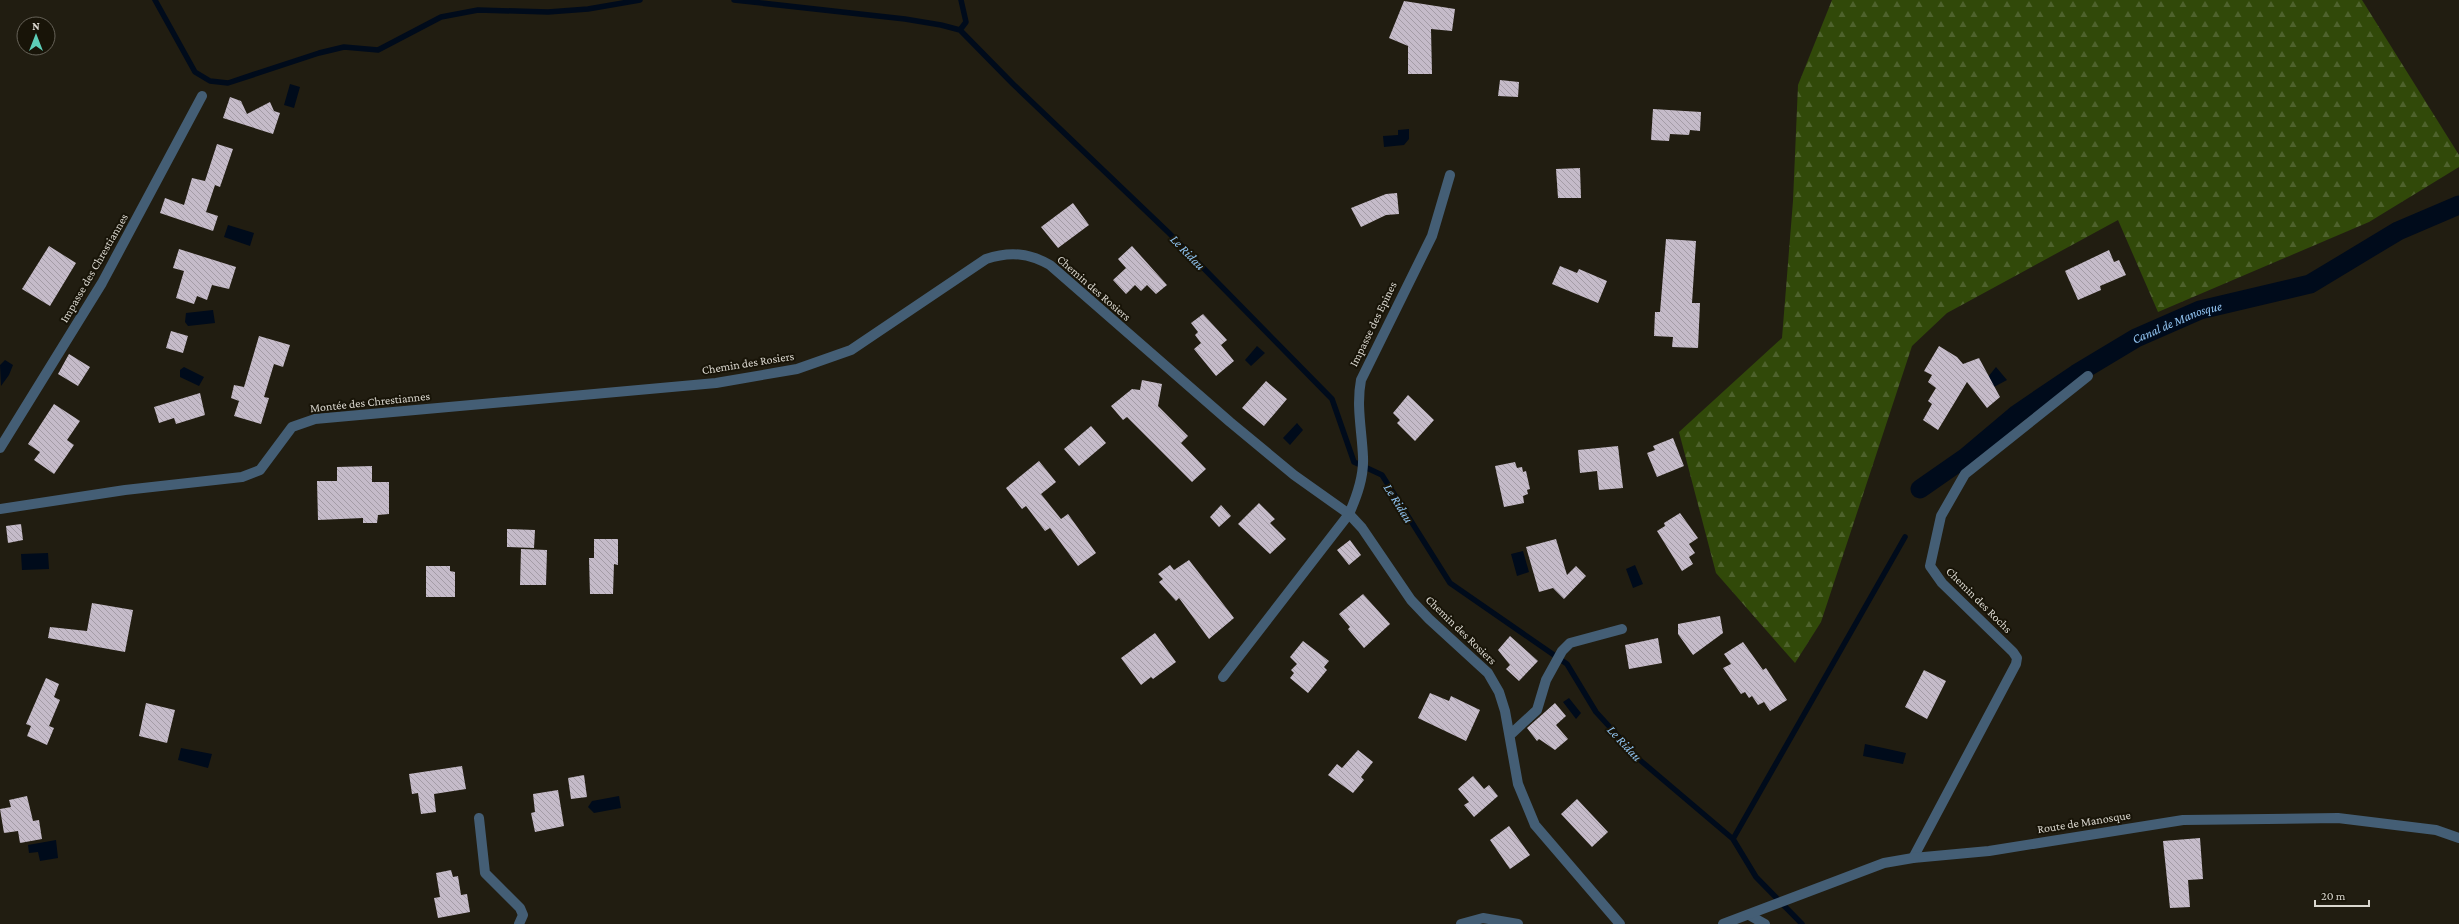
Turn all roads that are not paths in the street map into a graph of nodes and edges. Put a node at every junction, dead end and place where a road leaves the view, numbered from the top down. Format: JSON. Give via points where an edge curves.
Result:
{"nodes":[{"id":1,"x":202,"y":96,"type":"dead end"},
{"id":2,"x":1450,"y":176,"type":"dead end"},
{"id":3,"x":2088,"y":376,"type":"dead end"},
{"id":4,"x":625,"y":391,"type":"joint"},
{"id":5,"x":0,"y":448,"type":"edge"},
{"id":6,"x":0,"y":509,"type":"edge"},
{"id":7,"x":1349,"y":514,"type":"junction"},
{"id":8,"x":1622,"y":629,"type":"dead end"},
{"id":9,"x":1223,"y":677,"type":"dead end"},
{"id":10,"x":1510,"y":735,"type":"junction"},
{"id":11,"x":480,"y":818,"type":"dead end"},
{"id":12,"x":2459,"y":838,"type":"edge"},
{"id":13,"x":1913,"y":858,"type":"junction"},
{"id":14,"x":1749,"y":915,"type":"junction"},
{"id":15,"x":519,"y":924,"type":"edge"},
{"id":16,"x":1461,"y":924,"type":"edge"},
{"id":17,"x":1518,"y":924,"type":"edge"},
{"id":18,"x":1620,"y":924,"type":"edge"},
{"id":19,"x":1723,"y":924,"type":"edge"},
{"id":20,"x":1765,"y":924,"type":"edge"}],
"edges":[{"from":1,"to":5,"type":"street","name":"Impasse des Chrestiannes","via":[[102,283]]},
{"from":2,"to":7,"type":"street","name":"Impasse des Epines","via":[[1432,236],[1361,380],[1358,402],[1363,458],[1361,479]]},
{"from":3,"to":13,"type":"street","name":"Chemin des Rochs","via":[[1965,474],[1941,516],[1930,566],[1942,583],[2017,658]]},
{"from":4,"to":6,"type":"street","name":"Montée des Chrestiannes","via":[[315,419],[292,427],[260,470],[242,477],[125,490]]},
{"from":4,"to":7,"type":"street","name":"Chemin des Rosiers","via":[[716,383],[763,376],[823,362],[857,346],[986,258],[1002,253],[1023,254],[1039,258],[1050,265],[1235,427],[1294,475]]},
{"from":7,"to":9,"type":"street"},
{"from":7,"to":10,"type":"street","name":"Chemin des Rosiers","via":[[1373,542],[1412,600],[1488,673],[1499,692]]},
{"from":8,"to":10,"type":"street","via":[[1570,643],[1553,664],[1537,710]]},
{"from":10,"to":18,"type":"street","name":"Chemin des Rosiers","via":[[1518,784],[1535,825]]},
{"from":11,"to":15,"type":"street","via":[[485,873],[523,911]]},
{"from":12,"to":13,"type":"street","name":"Route de Manosque","via":[[2436,830],[2338,818],[2183,820],[1989,851]]},
{"from":13,"to":14,"type":"street","name":"Route de Manosque","via":[[1884,863]]},
{"from":14,"to":19,"type":"street","name":"Route de Manosque"},
{"from":14,"to":20,"type":"street"},
{"from":16,"to":17,"type":"street","via":[[1483,918]]}]}
